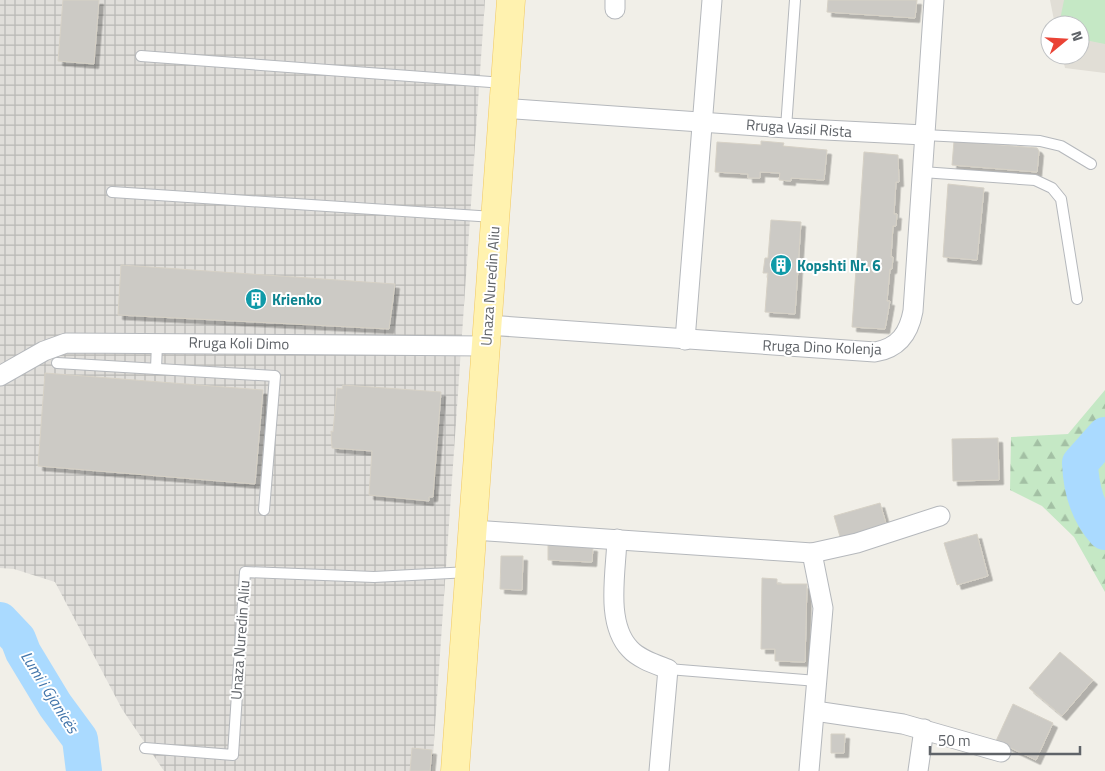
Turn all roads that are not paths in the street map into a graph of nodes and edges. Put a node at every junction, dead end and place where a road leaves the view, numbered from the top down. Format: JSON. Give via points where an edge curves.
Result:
{"nodes":[{"id":1,"x":510,"y":0,"type":"edge"},
{"id":2,"x":712,"y":0,"type":"edge"},
{"id":3,"x":795,"y":0,"type":"edge"},
{"id":4,"x":934,"y":0,"type":"edge"},
{"id":5,"x":141,"y":56,"type":"dead end"},
{"id":6,"x":503,"y":95,"type":"junction"},
{"id":7,"x":703,"y":122,"type":"junction"},
{"id":8,"x":786,"y":128,"type":"junction"},
{"id":9,"x":924,"y":135,"type":"junction"},
{"id":10,"x":1091,"y":164,"type":"dead end"},
{"id":11,"x":922,"y":172,"type":"junction"},
{"id":12,"x":112,"y":192,"type":"dead end"},
{"id":13,"x":495,"y":217,"type":"junction"},
{"id":14,"x":1077,"y":299,"type":"dead end"},
{"id":15,"x":486,"y":336,"type":"junction"},
{"id":16,"x":685,"y":340,"type":"junction"},
{"id":17,"x":157,"y":342,"type":"junction"},
{"id":18,"x":57,"y":363,"type":"dead end"},
{"id":19,"x":156,"y":369,"type":"junction"},
{"id":20,"x":0,"y":376,"type":"edge"},
{"id":21,"x":264,"y":510,"type":"dead end"},
{"id":22,"x":940,"y":516,"type":"dead end"},
{"id":23,"x":473,"y":530,"type":"junction"},
{"id":24,"x":617,"y":539,"type":"junction"},
{"id":25,"x":812,"y":553,"type":"junction"},
{"id":26,"x":470,"y":572,"type":"junction"},
{"id":27,"x":668,"y":669,"type":"junction"},
{"id":28,"x":817,"y":681,"type":"junction"},
{"id":29,"x":815,"y":711,"type":"junction"},
{"id":30,"x":924,"y":729,"type":"junction"},
{"id":31,"x":145,"y":748,"type":"dead end"},
{"id":32,"x":1001,"y":752,"type":"dead end"},
{"id":33,"x":455,"y":771,"type":"edge"},
{"id":34,"x":659,"y":771,"type":"edge"},
{"id":35,"x":809,"y":771,"type":"edge"},
{"id":36,"x":918,"y":771,"type":"edge"}],
"edges":[{"from":1,"to":6,"type":"main road","name":"Unaza Nuredin Aliu"},
{"from":2,"to":7,"type":"street"},
{"from":3,"to":8,"type":"lane"},
{"from":4,"to":9,"type":"street","name":"Rruga Dino Kolenja"},
{"from":5,"to":6,"type":"lane"},
{"from":6,"to":7,"type":"street","name":"Rruga Vasil Rista"},
{"from":6,"to":13,"type":"main road","name":"Unaza Nuredin Aliu"},
{"from":7,"to":8,"type":"street","name":"Rruga Vasil Rista"},
{"from":7,"to":16,"type":"street"},
{"from":8,"to":9,"type":"street","name":"Rruga Vasil Rista"},
{"from":9,"to":10,"type":"lane","name":"Rruga Vasil Rista","via":[[1040,141],[1061,146]]},
{"from":9,"to":11,"type":"street","name":"Rruga Dino Kolenja"},
{"from":11,"to":14,"type":"lane","via":[[1035,180],[1052,188],[1061,199]]},
{"from":11,"to":16,"type":"street","name":"Rruga Dino Kolenja","via":[[914,310],[911,324],[897,344],[888,350],[875,352]]},
{"from":12,"to":13,"type":"lane"},
{"from":13,"to":15,"type":"main road","name":"Unaza Nuredin Aliu"},
{"from":15,"to":16,"type":"street","name":"Rruga Dino Kolenja"},
{"from":15,"to":17,"type":"street","name":"Rruga Koli Dimo"},
{"from":15,"to":23,"type":"main road","name":"Unaza Nuredin Aliu"},
{"from":17,"to":19,"type":"lane"},
{"from":17,"to":20,"type":"street","name":"Rruga Koli Dimo","via":[[66,342]]},
{"from":18,"to":19,"type":"lane","name":"Rruga Koli Dimo"},
{"from":19,"to":21,"type":"lane","name":"Rruga Koli Dimo","via":[[274,376]]},
{"from":22,"to":25,"type":"street","via":[[857,543]]},
{"from":23,"to":24,"type":"street"},
{"from":23,"to":26,"type":"main road","name":"Unaza Nuredin Aliu"},
{"from":24,"to":25,"type":"street"},
{"from":24,"to":27,"type":"street","via":[[615,601],[622,639],[631,651]]},
{"from":25,"to":28,"type":"street","via":[[823,608]]},
{"from":26,"to":31,"type":"lane","name":"Unaza Nuredin Aliu","via":[[374,577],[245,572],[233,755]]},
{"from":26,"to":33,"type":"main road","name":"Unaza Nuredin Aliu"},
{"from":27,"to":28,"type":"lane"},
{"from":27,"to":34,"type":"street"},
{"from":28,"to":29,"type":"street"},
{"from":29,"to":30,"type":"street"},
{"from":29,"to":35,"type":"street"},
{"from":30,"to":32,"type":"street"},
{"from":30,"to":36,"type":"street"}]}
